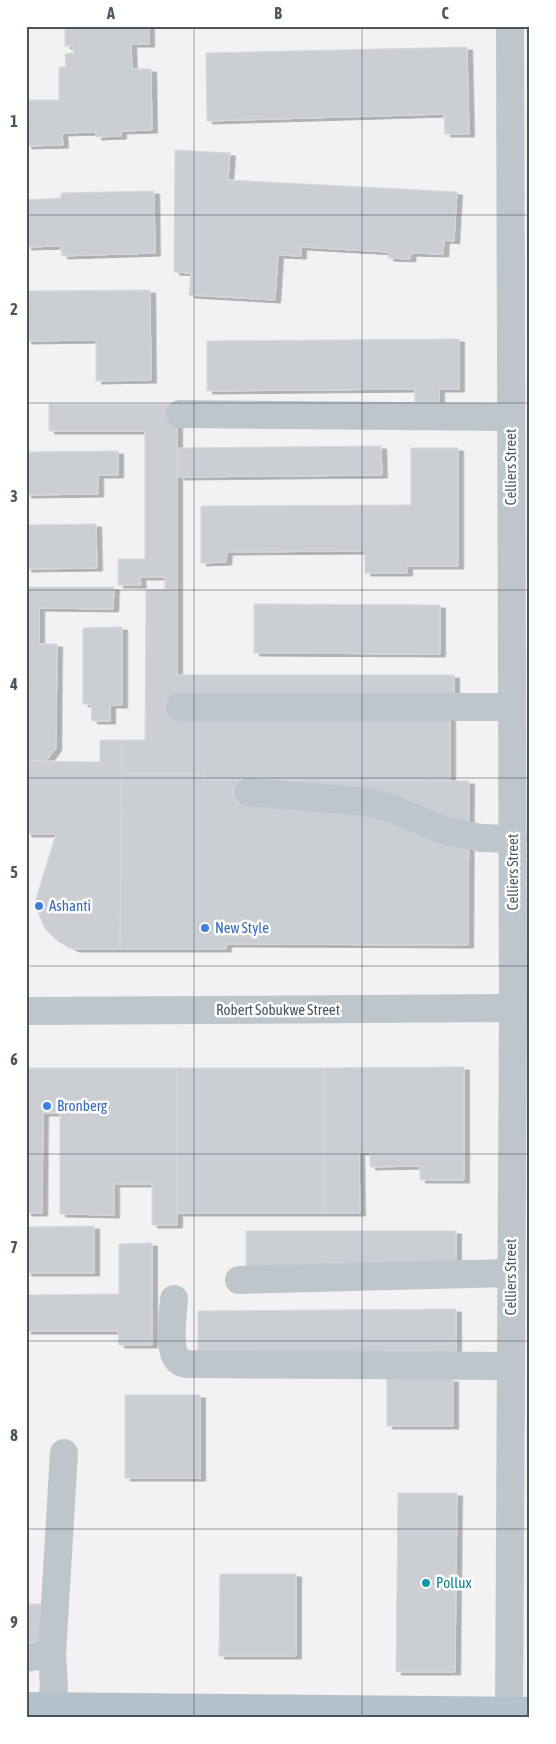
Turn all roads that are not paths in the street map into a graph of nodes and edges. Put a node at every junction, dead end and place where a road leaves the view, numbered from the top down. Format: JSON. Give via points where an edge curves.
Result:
{"nodes":[{"id":1,"x":510,"y":26,"type":"edge"},
{"id":2,"x":520,"y":103,"type":"edge"},
{"id":3,"x":180,"y":414,"type":"dead end"},
{"id":4,"x":511,"y":417,"type":"junction"},
{"id":5,"x":180,"y":707,"type":"dead end"},
{"id":6,"x":512,"y":707,"type":"junction"},
{"id":7,"x":249,"y":792,"type":"dead end"},
{"id":8,"x":512,"y":839,"type":"junction"},
{"id":9,"x":522,"y":1008,"type":"edge"},
{"id":10,"x":26,"y":1011,"type":"edge"},
{"id":11,"x":511,"y":1273,"type":"junction"},
{"id":12,"x":239,"y":1280,"type":"dead end"},
{"id":13,"x":174,"y":1299,"type":"dead end"},
{"id":14,"x":511,"y":1366,"type":"junction"},
{"id":15,"x":64,"y":1453,"type":"dead end"},
{"id":16,"x":39,"y":1656,"type":"edge"},
{"id":17,"x":38,"y":1706,"type":"edge"},
{"id":18,"x":516,"y":1713,"type":"edge"}],
"edges":[{"from":1,"to":2,"type":"street","name":"Celliers Street"},
{"from":2,"to":4,"type":"street","name":"Celliers Street"},
{"from":3,"to":4,"type":"street"},
{"from":4,"to":6,"type":"street","name":"Celliers Street"},
{"from":5,"to":6,"type":"street"},
{"from":6,"to":8,"type":"street","name":"Celliers Street"},
{"from":7,"to":8,"type":"street","via":[[368,802],[446,831],[481,838]]},
{"from":8,"to":9,"type":"street","name":"Celliers Street"},
{"from":9,"to":10,"type":"street","name":"Robert Sobukwe Street"},
{"from":9,"to":11,"type":"street","name":"Celliers Street"},
{"from":11,"to":12,"type":"street"},
{"from":11,"to":14,"type":"street","name":"Celliers Street"},
{"from":13,"to":14,"type":"street","via":[[172,1347],[176,1358],[187,1364]]},
{"from":14,"to":18,"type":"street","name":"Celliers Street"},
{"from":15,"to":16,"type":"street"},
{"from":16,"to":17,"type":"street","via":[[54,1686]]},
{"from":17,"to":18,"type":"main road"}]}
